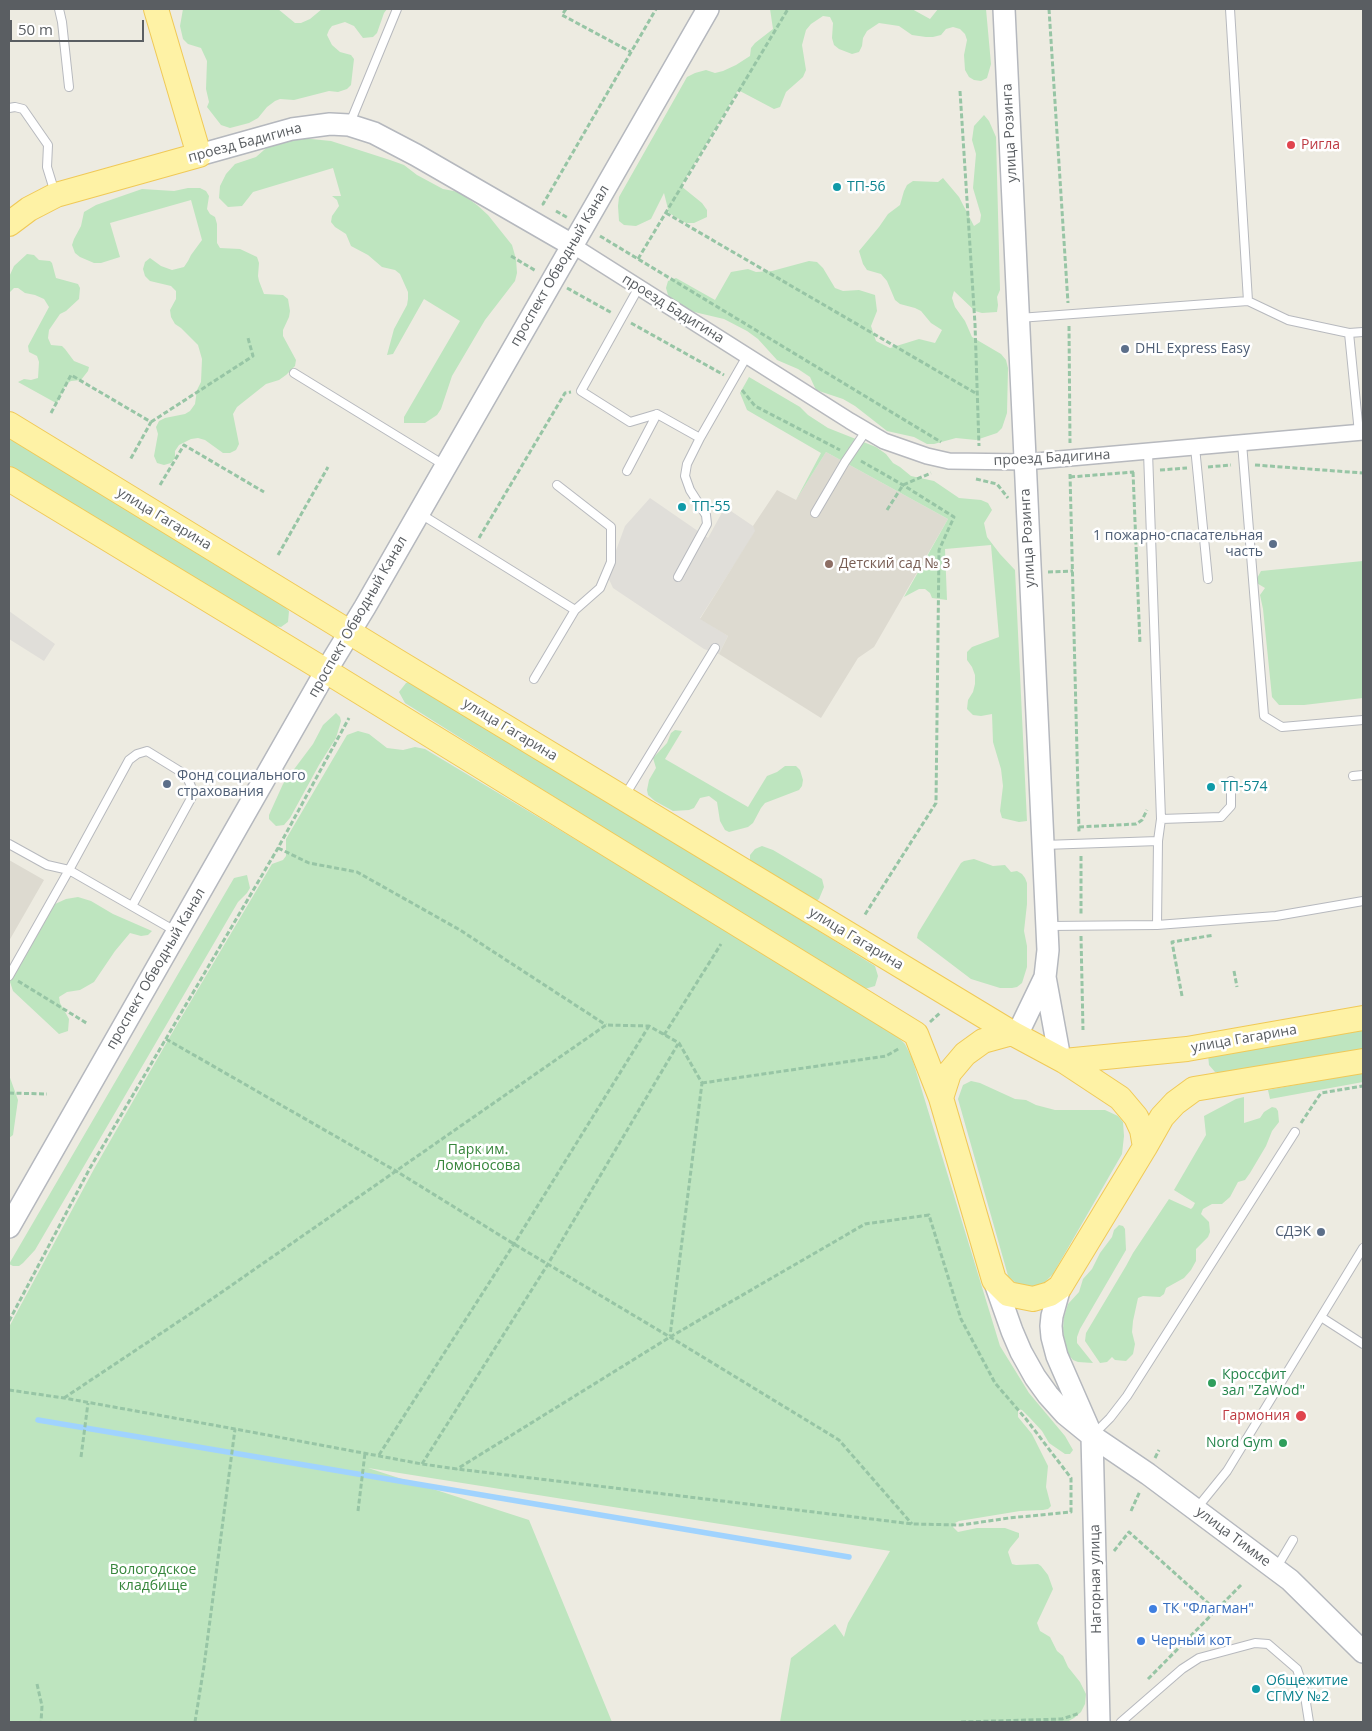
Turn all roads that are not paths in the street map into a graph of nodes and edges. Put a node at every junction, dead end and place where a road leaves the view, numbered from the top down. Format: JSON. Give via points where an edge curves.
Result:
{"nodes":[{"id":1,"x":59,"y":9,"type":"edge"},
{"id":2,"x":156,"y":9,"type":"edge"},
{"id":3,"x":397,"y":9,"type":"edge"},
{"id":4,"x":708,"y":9,"type":"edge"},
{"id":5,"x":1004,"y":9,"type":"edge"},
{"id":6,"x":1230,"y":9,"type":"edge"},
{"id":7,"x":68,"y":87,"type":"dead end"},
{"id":8,"x":9,"y":108,"type":"edge"},
{"id":9,"x":349,"y":125,"type":"junction"},
{"id":10,"x":199,"y":155,"type":"junction"},
{"id":11,"x":56,"y":195,"type":"junction"},
{"id":12,"x":9,"y":224,"type":"edge"},
{"id":13,"x":572,"y":246,"type":"junction"},
{"id":14,"x":640,"y":287,"type":"junction"},
{"id":15,"x":1248,"y":301,"type":"junction"},
{"id":16,"x":1018,"y":318,"type":"junction"},
{"id":17,"x":1363,"y":332,"type":"edge"},
{"id":18,"x":1349,"y":333,"type":"junction"},
{"id":19,"x":747,"y":356,"type":"junction"},
{"id":20,"x":294,"y":373,"type":"dead end"},
{"id":21,"x":657,"y":414,"type":"junction"},
{"id":22,"x":9,"y":424,"type":"edge"},
{"id":23,"x":866,"y":431,"type":"junction"},
{"id":24,"x":1361,"y":432,"type":"edge"},
{"id":25,"x":700,"y":438,"type":"junction"},
{"id":26,"x":1242,"y":443,"type":"junction"},
{"id":27,"x":1195,"y":447,"type":"junction"},
{"id":28,"x":1148,"y":452,"type":"junction"},
{"id":29,"x":1025,"y":462,"type":"junction"},
{"id":30,"x":446,"y":466,"type":"junction"},
{"id":31,"x":627,"y":471,"type":"dead end"},
{"id":32,"x":9,"y":479,"type":"edge"},
{"id":33,"x":558,"y":485,"type":"dead end"},
{"id":34,"x":418,"y":512,"type":"junction"},
{"id":35,"x":815,"y":513,"type":"dead end"},
{"id":36,"x":678,"y":576,"type":"dead end"},
{"id":37,"x":1208,"y":579,"type":"dead end"},
{"id":38,"x":575,"y":610,"type":"junction"},
{"id":39,"x":350,"y":633,"type":"junction"},
{"id":40,"x":715,"y":648,"type":"dead end"},
{"id":41,"x":326,"y":671,"type":"junction"},
{"id":42,"x":534,"y":679,"type":"dead end"},
{"id":43,"x":1363,"y":720,"type":"edge"},
{"id":44,"x":1363,"y":775,"type":"edge"},
{"id":45,"x":1353,"y":776,"type":"dead end"},
{"id":46,"x":1231,"y":781,"type":"dead end"},
{"id":47,"x":623,"y":799,"type":"junction"},
{"id":48,"x":1161,"y":819,"type":"junction"},
{"id":49,"x":1158,"y":841,"type":"junction"},
{"id":50,"x":9,"y":844,"type":"edge"},
{"id":51,"x":1042,"y":845,"type":"junction"},
{"id":52,"x":69,"y":870,"type":"junction"},
{"id":53,"x":1363,"y":901,"type":"edge"},
{"id":54,"x":132,"y":906,"type":"junction"},
{"id":55,"x":1157,"y":925,"type":"junction"},
{"id":56,"x":1046,"y":926,"type":"junction"},
{"id":57,"x":177,"y":932,"type":"junction"},
{"id":58,"x":9,"y":976,"type":"edge"},
{"id":59,"x":1045,"y":977,"type":"junction"},
{"id":60,"x":1363,"y":1018,"type":"edge"},
{"id":61,"x":1014,"y":1034,"type":"junction"},
{"id":62,"x":1062,"y":1060,"type":"junction"},
{"id":63,"x":1363,"y":1061,"type":"edge"},
{"id":64,"x":941,"y":1098,"type":"junction"},
{"id":65,"x":1295,"y":1132,"type":"road end"},
{"id":66,"x":1145,"y":1147,"type":"junction"},
{"id":67,"x":9,"y":1227,"type":"edge"},
{"id":68,"x":1363,"y":1248,"type":"edge"},
{"id":69,"x":994,"y":1280,"type":"junction"},
{"id":70,"x":1060,"y":1287,"type":"junction"},
{"id":71,"x":1321,"y":1317,"type":"junction"},
{"id":72,"x":1363,"y":1344,"type":"edge"},
{"id":73,"x":1092,"y":1436,"type":"junction"},
{"id":74,"x":1196,"y":1509,"type":"junction"},
{"id":75,"x":1293,"y":1540,"type":"dead end"},
{"id":76,"x":1276,"y":1569,"type":"junction"},
{"id":77,"x":1363,"y":1652,"type":"edge"},
{"id":78,"x":1099,"y":1722,"type":"edge"},
{"id":79,"x":1121,"y":1722,"type":"edge"},
{"id":80,"x":1309,"y":1722,"type":"edge"}],
"edges":[{"from":1,"to":7,"type":"lane"},
{"from":2,"to":10,"type":"main road"},
{"from":3,"to":9,"type":"lane"},
{"from":4,"to":13,"type":"main road","name":"проспект Обводный Канал"},
{"from":5,"to":16,"type":"main road","name":"улица Розинга"},
{"from":6,"to":15,"type":"lane"},
{"from":8,"to":11,"type":"lane","via":[[23,110],[48,145],[46,167]]},
{"from":9,"to":10,"type":"main road","name":"проезд Бадигина","via":[[292,129]]},
{"from":9,"to":13,"type":"main road","name":"проезд Бадигина","via":[[374,133],[416,155]]},
{"from":10,"to":11,"type":"main road","name":"проезд Бадигина"},
{"from":11,"to":12,"type":"main road","name":"проезд Бадигина","via":[[29,208]]},
{"from":13,"to":14,"type":"street","name":"проезд Бадигина"},
{"from":13,"to":30,"type":"main road","name":"проспект Обводный Канал"},
{"from":14,"to":19,"type":"street","name":"проезд Бадигина"},
{"from":14,"to":21,"type":"lane","via":[[580,391],[630,422]]},
{"from":15,"to":16,"type":"lane"},
{"from":15,"to":18,"type":"lane","via":[[1288,320]]},
{"from":16,"to":29,"type":"main road","name":"улица Розинга"},
{"from":17,"to":18,"type":"lane"},
{"from":18,"to":24,"type":"lane"},
{"from":19,"to":23,"type":"street","name":"проезд Бадигина"},
{"from":19,"to":25,"type":"lane"},
{"from":20,"to":30,"type":"lane"},
{"from":21,"to":25,"type":"lane"},
{"from":21,"to":31,"type":"lane"},
{"from":22,"to":39,"type":"main road","name":"улица Гагарина"},
{"from":23,"to":29,"type":"street","name":"проезд Бадигина","via":[[884,442],[934,458]]},
{"from":23,"to":35,"type":"lane"},
{"from":24,"to":26,"type":"street","name":"проезд Бадигина"},
{"from":25,"to":36,"type":"lane","via":[[687,464],[685,476],[706,515],[707,524]]},
{"from":26,"to":27,"type":"street","name":"проезд Бадигина"},
{"from":26,"to":43,"type":"lane","via":[[1264,716],[1282,727]]},
{"from":27,"to":28,"type":"street","name":"проезд Бадигина"},
{"from":27,"to":37,"type":"lane"},
{"from":28,"to":29,"type":"street","name":"проезд Бадигина"},
{"from":28,"to":48,"type":"lane"},
{"from":29,"to":51,"type":"main road","name":"улица Розинга"},
{"from":30,"to":34,"type":"main road","name":"проспект Обводный Канал"},
{"from":32,"to":41,"type":"main road"},
{"from":33,"to":38,"type":"lane","via":[[612,527],[611,562],[600,588]]},
{"from":34,"to":38,"type":"lane"},
{"from":34,"to":39,"type":"main road","name":"проспект Обводный Канал"},
{"from":38,"to":42,"type":"lane"},
{"from":39,"to":41,"type":"main road","name":"проспект Обводный Канал"},
{"from":39,"to":47,"type":"main road","name":"улица Гагарина"},
{"from":40,"to":47,"type":"lane"},
{"from":41,"to":57,"type":"main road","name":"проспект Обводный Канал"},
{"from":41,"to":64,"type":"main road","via":[[916,1034]]},
{"from":44,"to":45,"type":"lane"},
{"from":46,"to":48,"type":"lane","via":[[1231,806],[1221,817]]},
{"from":47,"to":61,"type":"main road","name":"улица Гагарина"},
{"from":48,"to":49,"type":"lane"},
{"from":49,"to":51,"type":"lane"},
{"from":49,"to":55,"type":"lane"},
{"from":50,"to":52,"type":"lane","via":[[47,865]]},
{"from":51,"to":56,"type":"main road","name":"улица Розинга"},
{"from":52,"to":54,"type":"lane"},
{"from":52,"to":54,"type":"lane","via":[[129,760],[147,751],[186,775],[194,793]]},
{"from":52,"to":58,"type":"lane"},
{"from":53,"to":55,"type":"lane","via":[[1276,916]]},
{"from":54,"to":57,"type":"lane"},
{"from":55,"to":56,"type":"lane"},
{"from":56,"to":59,"type":"main road","name":"улица Розинга"},
{"from":57,"to":67,"type":"main road","name":"проспект Обводный Канал"},
{"from":59,"to":61,"type":"main road"},
{"from":59,"to":62,"type":"main road"},
{"from":60,"to":62,"type":"main road","name":"улица Гагарина","via":[[1187,1049]]},
{"from":61,"to":62,"type":"main road","name":"улица Гагарина"},
{"from":61,"to":64,"type":"main road","via":[[983,1041],[964,1054],[949,1074]]},
{"from":62,"to":66,"type":"main road","name":"улица Гагарина","via":[[1120,1098],[1136,1117]]},
{"from":63,"to":66,"type":"main road","via":[[1194,1089],[1162,1117]]},
{"from":64,"to":69,"type":"main road"},
{"from":65,"to":73,"type":"lane","via":[[1127,1396]]},
{"from":66,"to":70,"type":"main road"},
{"from":68,"to":71,"type":"lane"},
{"from":69,"to":70,"type":"main road","via":[[1008,1294],[1026,1298],[1041,1298]]},
{"from":69,"to":73,"type":"main road","name":"улица Тимме","via":[[1012,1331],[1035,1377],[1065,1414]]},
{"from":70,"to":73,"type":"main road","via":[[1052,1316],[1052,1337]]},
{"from":71,"to":72,"type":"lane"},
{"from":71,"to":74,"type":"lane","via":[[1227,1471]]},
{"from":73,"to":74,"type":"main road","name":"улица Тимме"},
{"from":73,"to":78,"type":"main road","name":"Нагорная улица"},
{"from":74,"to":76,"type":"main road","name":"улица Тимме"},
{"from":75,"to":76,"type":"lane"},
{"from":76,"to":77,"type":"main road","name":"улица Тимме"},
{"from":79,"to":80,"type":"lane","via":[[1199,1658],[1255,1643],[1268,1644],[1297,1669]]}]}
